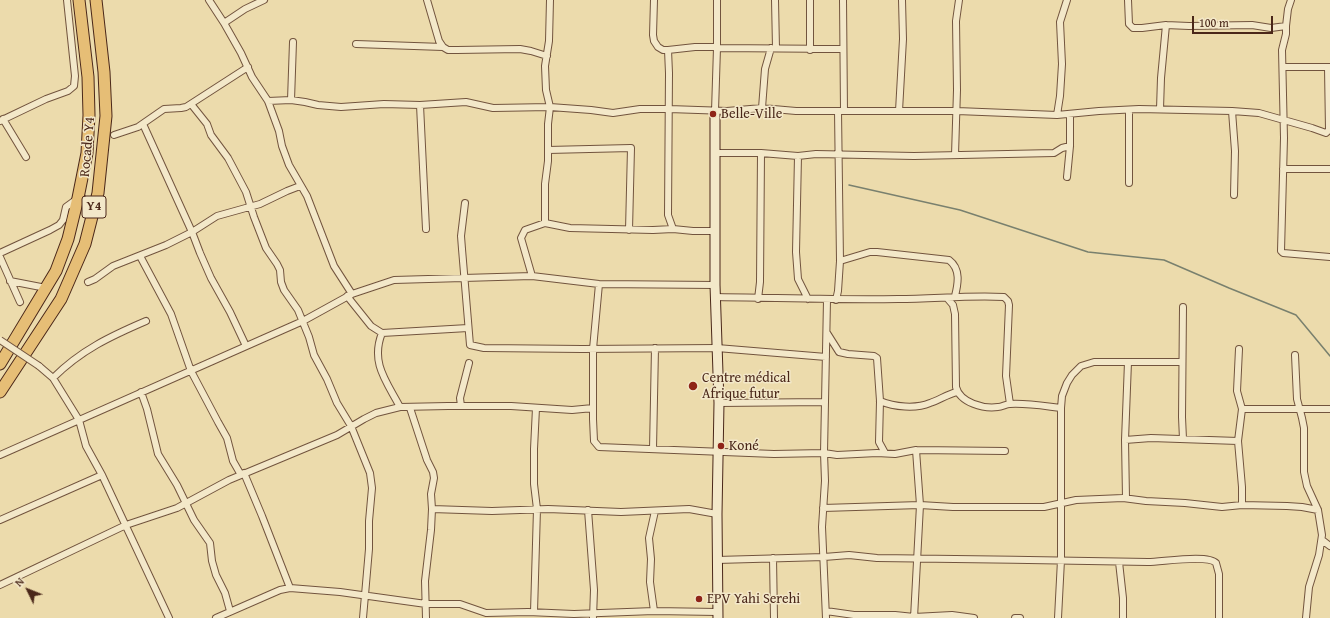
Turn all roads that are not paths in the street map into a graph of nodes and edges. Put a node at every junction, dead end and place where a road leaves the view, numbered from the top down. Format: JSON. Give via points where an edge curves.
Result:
{"nodes":[{"id":1,"x":67,"y":0,"type":"edge"},
{"id":2,"x":79,"y":0,"type":"edge"},
{"id":3,"x":96,"y":0,"type":"edge"},
{"id":4,"x":209,"y":0,"type":"edge"},
{"id":5,"x":264,"y":0,"type":"edge"},
{"id":6,"x":427,"y":0,"type":"edge"},
{"id":7,"x":550,"y":0,"type":"edge"},
{"id":8,"x":654,"y":0,"type":"edge"},
{"id":9,"x":717,"y":0,"type":"edge"},
{"id":10,"x":774,"y":0,"type":"edge"},
{"id":11,"x":810,"y":0,"type":"edge"},
{"id":12,"x":843,"y":0,"type":"edge"},
{"id":13,"x":902,"y":0,"type":"edge"},
{"id":14,"x":959,"y":0,"type":"edge"},
{"id":15,"x":1067,"y":0,"type":"edge"},
{"id":16,"x":1128,"y":0,"type":"edge"},
{"id":17,"x":1291,"y":0,"type":"edge"},
{"id":18,"x":224,"y":23,"type":"junction"},
{"id":19,"x":1166,"y":25,"type":"junction"},
{"id":20,"x":1286,"y":26,"type":"junction"},
{"id":21,"x":293,"y":42,"type":"dead end"},
{"id":22,"x":356,"y":44,"type":"dead end"},
{"id":23,"x":442,"y":47,"type":"junction"},
{"id":24,"x":717,"y":47,"type":"junction"},
{"id":25,"x":774,"y":48,"type":"junction"},
{"id":26,"x":843,"y":49,"type":"junction"},
{"id":27,"x":668,"y":50,"type":"junction"},
{"id":28,"x":810,"y":50,"type":"junction"},
{"id":29,"x":547,"y":56,"type":"junction"},
{"id":30,"x":248,"y":67,"type":"junction"},
{"id":31,"x":1283,"y":68,"type":"junction"},
{"id":32,"x":1329,"y":68,"type":"edge"},
{"id":33,"x":292,"y":100,"type":"junction"},
{"id":34,"x":268,"y":101,"type":"junction"},
{"id":35,"x":191,"y":104,"type":"junction"},
{"id":36,"x":420,"y":105,"type":"junction"},
{"id":37,"x":550,"y":108,"type":"junction"},
{"id":38,"x":762,"y":108,"type":"junction"},
{"id":39,"x":669,"y":109,"type":"junction"},
{"id":40,"x":1160,"y":109,"type":"junction"},
{"id":41,"x":1129,"y":110,"type":"junction"},
{"id":42,"x":715,"y":111,"type":"junction"},
{"id":43,"x":841,"y":111,"type":"junction"},
{"id":44,"x":899,"y":111,"type":"junction"},
{"id":45,"x":957,"y":111,"type":"junction"},
{"id":46,"x":1232,"y":111,"type":"junction"},
{"id":47,"x":1070,"y":114,"type":"junction"},
{"id":48,"x":1057,"y":115,"type":"junction"},
{"id":49,"x":1,"y":120,"type":"edge"},
{"id":50,"x":1284,"y":120,"type":"junction"},
{"id":51,"x":144,"y":124,"type":"junction"},
{"id":52,"x":114,"y":135,"type":"dead end"},
{"id":53,"x":1070,"y":146,"type":"junction"},
{"id":54,"x":548,"y":150,"type":"junction"},
{"id":55,"x":761,"y":152,"type":"junction"},
{"id":56,"x":715,"y":153,"type":"junction"},
{"id":57,"x":838,"y":154,"type":"junction"},
{"id":58,"x":955,"y":155,"type":"junction"},
{"id":59,"x":798,"y":156,"type":"junction"},
{"id":60,"x":26,"y":157,"type":"dead end"},
{"id":61,"x":1283,"y":169,"type":"junction"},
{"id":62,"x":1330,"y":169,"type":"edge"},
{"id":63,"x":1067,"y":177,"type":"dead end"},
{"id":64,"x":1129,"y":183,"type":"dead end"},
{"id":65,"x":300,"y":186,"type":"junction"},
{"id":66,"x":1234,"y":195,"type":"dead end"},
{"id":67,"x":78,"y":198,"type":"junction"},
{"id":68,"x":465,"y":203,"type":"dead end"},
{"id":69,"x":250,"y":207,"type":"junction"},
{"id":70,"x":545,"y":223,"type":"junction"},
{"id":71,"x":426,"y":229,"type":"dead end"},
{"id":72,"x":629,"y":230,"type":"junction"},
{"id":73,"x":673,"y":230,"type":"junction"},
{"id":74,"x":715,"y":231,"type":"junction"},
{"id":75,"x":192,"y":232,"type":"junction"},
{"id":76,"x":0,"y":253,"type":"edge"},
{"id":77,"x":140,"y":256,"type":"junction"},
{"id":78,"x":0,"y":257,"type":"edge"},
{"id":79,"x":1330,"y":257,"type":"edge"},
{"id":80,"x":840,"y":261,"type":"junction"},
{"id":81,"x":532,"y":276,"type":"junction"},
{"id":82,"x":464,"y":278,"type":"junction"},
{"id":83,"x":10,"y":281,"type":"junction"},
{"id":84,"x":88,"y":282,"type":"dead end"},
{"id":85,"x":599,"y":284,"type":"junction"},
{"id":86,"x":715,"y":285,"type":"junction"},
{"id":87,"x":46,"y":288,"type":"junction"},
{"id":88,"x":350,"y":295,"type":"junction"},
{"id":89,"x":955,"y":296,"type":"junction"},
{"id":90,"x":716,"y":297,"type":"junction"},
{"id":91,"x":947,"y":298,"type":"junction"},
{"id":92,"x":758,"y":299,"type":"junction"},
{"id":93,"x":808,"y":299,"type":"junction"},
{"id":94,"x":827,"y":300,"type":"junction"},
{"id":95,"x":836,"y":300,"type":"junction"},
{"id":96,"x":20,"y":302,"type":"dead end"},
{"id":97,"x":1183,"y":307,"type":"dead end"},
{"id":98,"x":146,"y":320,"type":"dead end"},
{"id":99,"x":303,"y":321,"type":"junction"},
{"id":100,"x":468,"y":328,"type":"junction"},
{"id":101,"x":827,"y":332,"type":"junction"},
{"id":102,"x":382,"y":333,"type":"junction"},
{"id":103,"x":0,"y":340,"type":"edge"},
{"id":104,"x":246,"y":346,"type":"junction"},
{"id":105,"x":655,"y":348,"type":"junction"},
{"id":106,"x":717,"y":348,"type":"junction"},
{"id":107,"x":1239,"y":348,"type":"dead end"},
{"id":108,"x":593,"y":349,"type":"junction"},
{"id":109,"x":1295,"y":355,"type":"dead end"},
{"id":110,"x":826,"y":357,"type":"junction"},
{"id":111,"x":1128,"y":362,"type":"junction"},
{"id":112,"x":1182,"y":362,"type":"junction"},
{"id":113,"x":469,"y":363,"type":"dead end"},
{"id":114,"x":0,"y":364,"type":"edge"},
{"id":115,"x":191,"y":370,"type":"junction"},
{"id":116,"x":53,"y":378,"type":"junction"},
{"id":117,"x":0,"y":392,"type":"edge"},
{"id":118,"x":141,"y":392,"type":"junction"},
{"id":119,"x":957,"y":392,"type":"junction"},
{"id":120,"x":880,"y":401,"type":"junction"},
{"id":121,"x":825,"y":402,"type":"junction"},
{"id":122,"x":719,"y":403,"type":"junction"},
{"id":123,"x":1010,"y":404,"type":"junction"},
{"id":124,"x":461,"y":406,"type":"junction"},
{"id":125,"x":400,"y":407,"type":"junction"},
{"id":126,"x":410,"y":408,"type":"junction"},
{"id":127,"x":536,"y":408,"type":"junction"},
{"id":128,"x":593,"y":408,"type":"junction"},
{"id":129,"x":1061,"y":408,"type":"junction"},
{"id":130,"x":1242,"y":409,"type":"junction"},
{"id":131,"x":1300,"y":409,"type":"junction"},
{"id":132,"x":1330,"y":409,"type":"edge"},
{"id":133,"x":79,"y":420,"type":"junction"},
{"id":134,"x":351,"y":426,"type":"junction"},
{"id":135,"x":1183,"y":439,"type":"junction"},
{"id":136,"x":1125,"y":440,"type":"junction"},
{"id":137,"x":1238,"y":441,"type":"junction"},
{"id":138,"x":653,"y":449,"type":"junction"},
{"id":139,"x":916,"y":450,"type":"junction"},
{"id":140,"x":718,"y":451,"type":"junction"},
{"id":141,"x":1005,"y":452,"type":"dead end"},
{"id":142,"x":824,"y":453,"type":"junction"},
{"id":143,"x":885,"y":453,"type":"junction"},
{"id":144,"x":0,"y":455,"type":"edge"},
{"id":145,"x":243,"y":474,"type":"junction"},
{"id":146,"x":102,"y":475,"type":"junction"},
{"id":147,"x":1126,"y":498,"type":"junction"},
{"id":148,"x":186,"y":504,"type":"junction"},
{"id":149,"x":1061,"y":504,"type":"junction"},
{"id":150,"x":920,"y":505,"type":"junction"},
{"id":151,"x":1242,"y":505,"type":"junction"},
{"id":152,"x":823,"y":508,"type":"junction"},
{"id":153,"x":432,"y":509,"type":"junction"},
{"id":154,"x":537,"y":509,"type":"junction"},
{"id":155,"x":588,"y":510,"type":"junction"},
{"id":156,"x":1318,"y":510,"type":"junction"},
{"id":157,"x":655,"y":511,"type":"junction"},
{"id":158,"x":717,"y":514,"type":"junction"},
{"id":159,"x":0,"y":520,"type":"edge"},
{"id":160,"x":126,"y":525,"type":"junction"},
{"id":161,"x":1322,"y":540,"type":"junction"},
{"id":162,"x":1330,"y":546,"type":"edge"},
{"id":163,"x":824,"y":557,"type":"junction"},
{"id":164,"x":773,"y":558,"type":"junction"},
{"id":165,"x":917,"y":558,"type":"junction"},
{"id":166,"x":717,"y":560,"type":"junction"},
{"id":167,"x":1061,"y":560,"type":"junction"},
{"id":168,"x":1119,"y":562,"type":"junction"},
{"id":169,"x":0,"y":585,"type":"edge"},
{"id":170,"x":290,"y":588,"type":"junction"},
{"id":171,"x":364,"y":596,"type":"junction"},
{"id":172,"x":426,"y":604,"type":"junction"},
{"id":173,"x":654,"y":611,"type":"junction"},
{"id":174,"x":826,"y":611,"type":"junction"},
{"id":175,"x":230,"y":612,"type":"junction"},
{"id":176,"x":534,"y":612,"type":"junction"},
{"id":177,"x":591,"y":615,"type":"edge"},
{"id":178,"x":718,"y":615,"type":"edge"},
{"id":179,"x":487,"y":616,"type":"edge"},
{"id":180,"x":169,"y":618,"type":"edge"},
{"id":181,"x":216,"y":618,"type":"edge"},
{"id":182,"x":363,"y":618,"type":"edge"},
{"id":183,"x":426,"y":618,"type":"edge"},
{"id":184,"x":579,"y":618,"type":"edge"},
{"id":185,"x":774,"y":618,"type":"edge"},
{"id":186,"x":826,"y":618,"type":"edge"},
{"id":187,"x":914,"y":618,"type":"edge"},
{"id":188,"x":974,"y":618,"type":"edge"},
{"id":189,"x":1015,"y":618,"type":"edge"},
{"id":190,"x":1020,"y":618,"type":"edge"},
{"id":191,"x":1058,"y":618,"type":"edge"},
{"id":192,"x":1123,"y":618,"type":"edge"},
{"id":193,"x":1219,"y":618,"type":"edge"},
{"id":194,"x":1306,"y":618,"type":"edge"}],
"edges":[{"from":1,"to":49,"type":"street","via":[[74,86]]},
{"from":2,"to":67,"type":"highway","name":"Rocade Y4","number":"Y4","via":[[88,77],[89,115],[87,153]]},
{"from":3,"to":117,"type":"highway","name":"Rocade Y4","number":"Y4","via":[[106,116],[98,192],[85,244],[61,299]]},
{"from":4,"to":18,"type":"street"},
{"from":5,"to":18,"type":"street"},
{"from":6,"to":23,"type":"street"},
{"from":7,"to":29,"type":"street"},
{"from":8,"to":27,"type":"street","via":[[654,41],[658,47]]},
{"from":9,"to":24,"type":"street"},
{"from":10,"to":25,"type":"street"},
{"from":11,"to":28,"type":"street"},
{"from":12,"to":26,"type":"street"},
{"from":13,"to":44,"type":"street","via":[[904,40]]},
{"from":14,"to":45,"type":"street","via":[[956,21]]},
{"from":15,"to":48,"type":"street","via":[[1060,22],[1062,64]]},
{"from":16,"to":19,"type":"street","via":[[1130,26],[1142,28]]},
{"from":17,"to":20,"type":"street"},
{"from":18,"to":30,"type":"street"},
{"from":19,"to":20,"type":"street","via":[[1252,25],[1271,28]]},
{"from":19,"to":40,"type":"street"},
{"from":20,"to":31,"type":"street","via":[[1282,50]]},
{"from":21,"to":33,"type":"street"},
{"from":22,"to":23,"type":"street"},
{"from":23,"to":29,"type":"street","via":[[448,50],[520,49]]},
{"from":24,"to":25,"type":"street"},
{"from":24,"to":27,"type":"street"},
{"from":24,"to":42,"type":"street"},
{"from":25,"to":28,"type":"street"},
{"from":25,"to":38,"type":"street","via":[[765,69]]},
{"from":26,"to":28,"type":"street"},
{"from":26,"to":43,"type":"street"},
{"from":27,"to":39,"type":"street"},
{"from":29,"to":37,"type":"street","via":[[545,79]]},
{"from":30,"to":34,"type":"street"},
{"from":30,"to":35,"type":"street"},
{"from":31,"to":32,"type":"street"},
{"from":31,"to":50,"type":"street"},
{"from":32,"to":50,"type":"street","via":[[1329,130],[1326,133]]},
{"from":33,"to":34,"type":"street"},
{"from":33,"to":36,"type":"street","via":[[341,107]]},
{"from":34,"to":65,"type":"street","via":[[288,165]]},
{"from":35,"to":51,"type":"street","via":[[181,108],[164,109]]},
{"from":35,"to":69,"type":"street","via":[[228,158],[246,192]]},
{"from":36,"to":37,"type":"street","via":[[466,102],[493,108]]},
{"from":36,"to":71,"type":"street"},
{"from":37,"to":39,"type":"street","via":[[613,113],[640,109]]},
{"from":37,"to":54,"type":"street"},
{"from":38,"to":42,"type":"street"},
{"from":38,"to":43,"type":"street"},
{"from":39,"to":42,"type":"street"},
{"from":39,"to":73,"type":"street","via":[[668,215]]},
{"from":40,"to":41,"type":"street"},
{"from":40,"to":46,"type":"street"},
{"from":41,"to":47,"type":"street"},
{"from":41,"to":64,"type":"street"},
{"from":42,"to":56,"type":"street"},
{"from":43,"to":44,"type":"street"},
{"from":43,"to":57,"type":"street"},
{"from":44,"to":45,"type":"street"},
{"from":45,"to":48,"type":"street"},
{"from":45,"to":58,"type":"street"},
{"from":46,"to":50,"type":"street","via":[[1259,113]]},
{"from":46,"to":66,"type":"street","via":[[1235,151]]},
{"from":47,"to":48,"type":"street"},
{"from":47,"to":53,"type":"street"},
{"from":49,"to":60,"type":"street"},
{"from":50,"to":61,"type":"street"},
{"from":51,"to":52,"type":"street"},
{"from":51,"to":75,"type":"street"},
{"from":53,"to":58,"type":"street","via":[[1054,153]]},
{"from":53,"to":63,"type":"street"},
{"from":54,"to":70,"type":"street"},
{"from":54,"to":72,"type":"street","via":[[631,148]]},
{"from":55,"to":56,"type":"street"},
{"from":55,"to":59,"type":"street"},
{"from":55,"to":92,"type":"street"},
{"from":56,"to":74,"type":"street"},
{"from":57,"to":58,"type":"street"},
{"from":57,"to":59,"type":"street"},
{"from":57,"to":80,"type":"street"},
{"from":59,"to":93,"type":"street","via":[[796,252],[798,279]]},
{"from":61,"to":62,"type":"street"},
{"from":61,"to":79,"type":"street","via":[[1282,252]]},
{"from":65,"to":69,"type":"street"},
{"from":65,"to":88,"type":"street","via":[[307,196],[334,266]]},
{"from":67,"to":76,"type":"street","via":[[66,207],[59,225]]},
{"from":67,"to":87,"type":"highway","name":"Rocade Y4","number":"Y4","via":[[68,239],[56,271]]},
{"from":68,"to":82,"type":"street","via":[[461,236]]},
{"from":69,"to":75,"type":"street","via":[[217,216]]},
{"from":69,"to":99,"type":"street","via":[[266,248],[277,264],[284,290]]},
{"from":70,"to":72,"type":"street","via":[[570,228]]},
{"from":70,"to":81,"type":"street","via":[[525,230],[520,238]]},
{"from":72,"to":73,"type":"street"},
{"from":73,"to":74,"type":"street"},
{"from":74,"to":86,"type":"street"},
{"from":75,"to":77,"type":"street"},
{"from":75,"to":104,"type":"street","via":[[211,278]]},
{"from":77,"to":84,"type":"street","via":[[113,266]]},
{"from":77,"to":115,"type":"street","via":[[171,314]]},
{"from":78,"to":83,"type":"street"},
{"from":80,"to":89,"type":"street","via":[[870,252],[949,260],[957,269],[958,285]]},
{"from":80,"to":95,"type":"street"},
{"from":81,"to":82,"type":"street"},
{"from":81,"to":85,"type":"street"},
{"from":82,"to":88,"type":"street","via":[[394,280]]},
{"from":82,"to":100,"type":"street"},
{"from":83,"to":87,"type":"street"},
{"from":83,"to":96,"type":"street"},
{"from":85,"to":86,"type":"street"},
{"from":85,"to":108,"type":"street"},
{"from":86,"to":90,"type":"street"},
{"from":87,"to":114,"type":"highway","name":"Rocade Y4","number":"Y4"},
{"from":88,"to":99,"type":"street"},
{"from":88,"to":102,"type":"street","via":[[371,326]]},
{"from":89,"to":91,"type":"street"},
{"from":89,"to":123,"type":"street","via":[[1004,297],[1008,301],[1006,376]]},
{"from":90,"to":92,"type":"street"},
{"from":90,"to":106,"type":"street"},
{"from":91,"to":95,"type":"street"},
{"from":91,"to":119,"type":"street","via":[[955,314]]},
{"from":92,"to":93,"type":"street"},
{"from":93,"to":94,"type":"street"},
{"from":94,"to":95,"type":"street"},
{"from":94,"to":101,"type":"street"},
{"from":97,"to":112,"type":"street"},
{"from":98,"to":116,"type":"street","via":[[110,336],[84,352]]},
{"from":99,"to":104,"type":"street"},
{"from":99,"to":134,"type":"street","via":[[314,355],[337,404]]},
{"from":100,"to":102,"type":"street"},
{"from":100,"to":108,"type":"street","via":[[470,345],[484,348]]},
{"from":101,"to":110,"type":"street"},
{"from":101,"to":120,"type":"street","via":[[839,352],[876,356]]},
{"from":102,"to":125,"type":"street","via":[[377,350],[379,364],[383,378]]},
{"from":103,"to":116,"type":"street","bridge":true},
{"from":104,"to":115,"type":"street"},
{"from":105,"to":106,"type":"street"},
{"from":105,"to":108,"type":"street"},
{"from":105,"to":138,"type":"street"},
{"from":106,"to":110,"type":"street"},
{"from":106,"to":122,"type":"street"},
{"from":107,"to":130,"type":"street","via":[[1237,391]]},
{"from":108,"to":128,"type":"street"},
{"from":109,"to":131,"type":"street","via":[[1297,399]]},
{"from":110,"to":121,"type":"street"},
{"from":111,"to":112,"type":"street"},
{"from":111,"to":129,"type":"street","via":[[1094,362],[1077,369],[1067,383]]},
{"from":111,"to":136,"type":"street"},
{"from":112,"to":135,"type":"street"},
{"from":113,"to":124,"type":"street","via":[[460,398]]},
{"from":115,"to":118,"type":"street"},
{"from":115,"to":145,"type":"street","via":[[227,438],[233,461]]},
{"from":116,"to":133,"type":"street"},
{"from":118,"to":133,"type":"street"},
{"from":118,"to":148,"type":"street","via":[[158,454]]},
{"from":119,"to":120,"type":"street","via":[[919,406],[892,405]]},
{"from":119,"to":123,"type":"street","via":[[978,405],[999,407]]},
{"from":120,"to":143,"type":"street","via":[[879,442]]},
{"from":121,"to":122,"type":"street"},
{"from":121,"to":142,"type":"street"},
{"from":122,"to":140,"type":"street"},
{"from":123,"to":129,"type":"street"},
{"from":124,"to":126,"type":"street"},
{"from":124,"to":127,"type":"street"},
{"from":125,"to":126,"type":"street"},
{"from":125,"to":134,"type":"street","via":[[376,413]]},
{"from":126,"to":153,"type":"street","via":[[433,472]]},
{"from":127,"to":128,"type":"street"},
{"from":127,"to":154,"type":"street","via":[[534,466]]},
{"from":128,"to":138,"type":"street","via":[[596,444],[603,448]]},
{"from":129,"to":149,"type":"street"},
{"from":130,"to":131,"type":"street"},
{"from":130,"to":137,"type":"street"},
{"from":131,"to":132,"type":"street"},
{"from":131,"to":156,"type":"street","via":[[1304,428],[1303,461],[1307,486]]},
{"from":133,"to":144,"type":"street"},
{"from":133,"to":146,"type":"street","via":[[86,446]]},
{"from":134,"to":145,"type":"street","via":[[337,435]]},
{"from":134,"to":171,"type":"street","via":[[372,480]]},
{"from":135,"to":136,"type":"street"},
{"from":135,"to":137,"type":"street"},
{"from":136,"to":147,"type":"street"},
{"from":137,"to":151,"type":"street"},
{"from":138,"to":140,"type":"street"},
{"from":139,"to":141,"type":"street"},
{"from":139,"to":143,"type":"street"},
{"from":139,"to":150,"type":"street"},
{"from":140,"to":142,"type":"street"},
{"from":140,"to":158,"type":"street"},
{"from":142,"to":143,"type":"street"},
{"from":142,"to":152,"type":"street"},
{"from":145,"to":148,"type":"street"},
{"from":145,"to":170,"type":"street"},
{"from":146,"to":159,"type":"street"},
{"from":146,"to":160,"type":"street"},
{"from":147,"to":149,"type":"street","via":[[1076,500]]},
{"from":147,"to":151,"type":"street","via":[[1222,507]]},
{"from":148,"to":160,"type":"street"},
{"from":148,"to":175,"type":"street","via":[[210,543],[216,575]]},
{"from":149,"to":150,"type":"street","via":[[1044,507]]},
{"from":149,"to":167,"type":"street"},
{"from":150,"to":152,"type":"street"},
{"from":150,"to":165,"type":"street"},
{"from":151,"to":156,"type":"street"},
{"from":152,"to":163,"type":"street"},
{"from":153,"to":154,"type":"street"},
{"from":153,"to":172,"type":"street"},
{"from":154,"to":155,"type":"street"},
{"from":154,"to":176,"type":"street"},
{"from":155,"to":157,"type":"street"},
{"from":155,"to":177,"type":"street","via":[[594,590]]},
{"from":156,"to":161,"type":"street"},
{"from":157,"to":158,"type":"street","via":[[689,510]]},
{"from":157,"to":173,"type":"street","via":[[649,538],[650,582]]},
{"from":158,"to":166,"type":"street"},
{"from":160,"to":169,"type":"street"},
{"from":160,"to":180,"type":"street"},
{"from":161,"to":162,"type":"street"},
{"from":161,"to":194,"type":"street","via":[[1309,587]]},
{"from":163,"to":164,"type":"street"},
{"from":163,"to":165,"type":"street","via":[[849,555]]},
{"from":163,"to":174,"type":"street"},
{"from":164,"to":166,"type":"street"},
{"from":164,"to":185,"type":"street"},
{"from":165,"to":167,"type":"street"},
{"from":165,"to":187,"type":"street"},
{"from":166,"to":178,"type":"street"},
{"from":167,"to":168,"type":"street"},
{"from":167,"to":191,"type":"street"},
{"from":168,"to":192,"type":"street"},
{"from":168,"to":193,"type":"street","via":[[1186,559],[1214,561],[1219,574]]},
{"from":170,"to":171,"type":"street"},
{"from":170,"to":175,"type":"street"},
{"from":171,"to":172,"type":"street"},
{"from":171,"to":182,"type":"street"},
{"from":172,"to":179,"type":"street","via":[[460,604]]},
{"from":172,"to":183,"type":"street"},
{"from":173,"to":177,"type":"street"},
{"from":173,"to":178,"type":"street"},
{"from":174,"to":186,"type":"street"},
{"from":174,"to":187,"type":"street"},
{"from":175,"to":181,"type":"street"},
{"from":176,"to":177,"type":"street"},
{"from":176,"to":179,"type":"street"},
{"from":177,"to":184,"type":"street"},
{"from":187,"to":188,"type":"street","via":[[952,615]]},
{"from":189,"to":190,"type":"street"}]}
